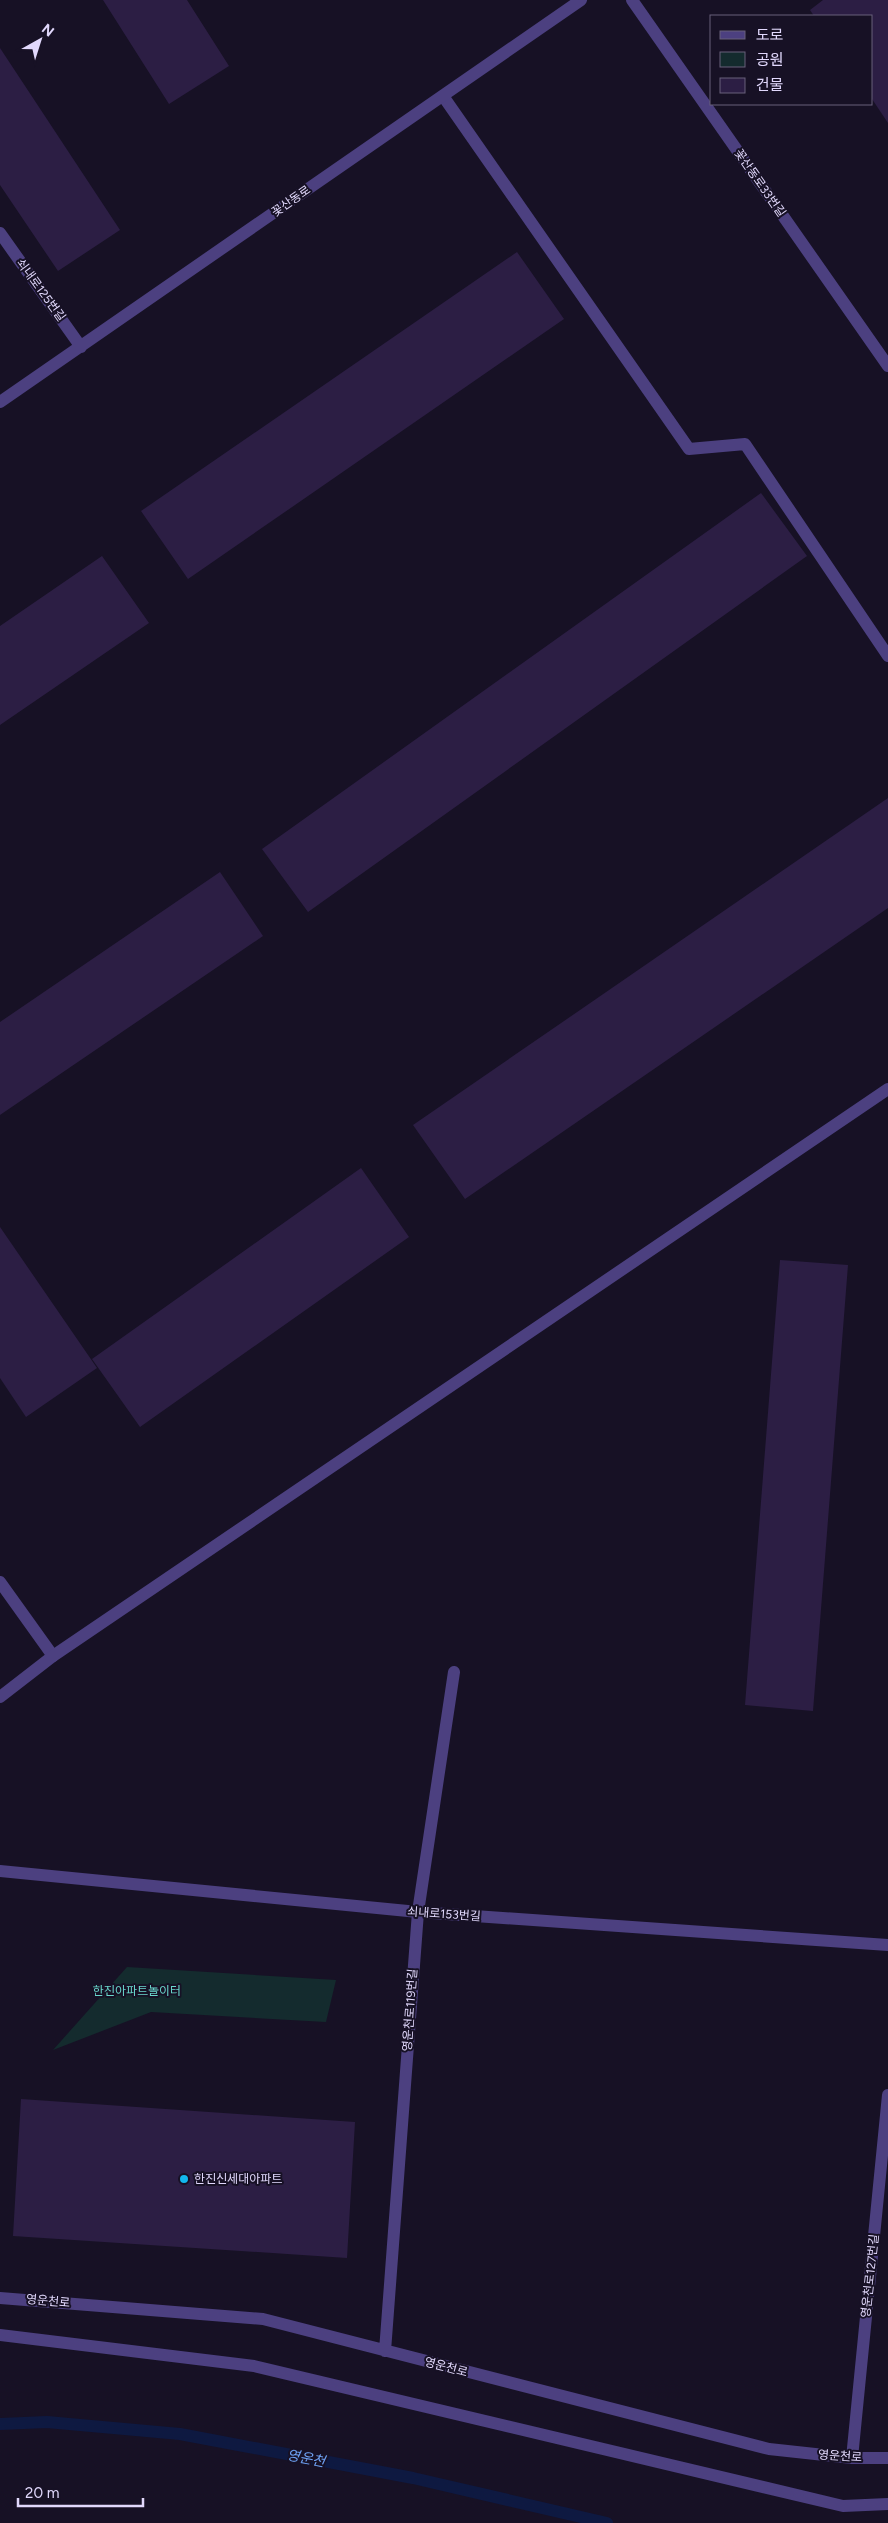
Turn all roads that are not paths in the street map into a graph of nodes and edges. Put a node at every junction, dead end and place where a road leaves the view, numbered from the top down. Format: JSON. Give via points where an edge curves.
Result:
{"nodes":[{"id":1,"x":581,"y":0,"type":"edge"},
{"id":2,"x":632,"y":0,"type":"edge"},
{"id":3,"x":443,"y":96,"type":"junction"},
{"id":4,"x":0,"y":233,"type":"edge"},
{"id":5,"x":81,"y":346,"type":"junction"},
{"id":6,"x":888,"y":366,"type":"edge"},
{"id":7,"x":0,"y":402,"type":"edge"},
{"id":8,"x":888,"y":656,"type":"edge"},
{"id":9,"x":888,"y":1089,"type":"edge"},
{"id":10,"x":0,"y":1582,"type":"edge"},
{"id":11,"x":53,"y":1656,"type":"junction"},
{"id":12,"x":454,"y":1672,"type":"dead end"},
{"id":13,"x":0,"y":1696,"type":"edge"},
{"id":14,"x":0,"y":1871,"type":"edge"},
{"id":15,"x":418,"y":1912,"type":"junction"},
{"id":16,"x":888,"y":1945,"type":"edge"},
{"id":17,"x":888,"y":2095,"type":"edge"},
{"id":18,"x":0,"y":2298,"type":"edge"},
{"id":19,"x":0,"y":2335,"type":"edge"},
{"id":20,"x":385,"y":2351,"type":"junction"},
{"id":21,"x":852,"y":2458,"type":"junction"},
{"id":22,"x":888,"y":2458,"type":"edge"},
{"id":23,"x":888,"y":2504,"type":"edge"}],
"edges":[{"from":1,"to":3,"type":"street","name":"꽃산동로"},
{"from":2,"to":6,"type":"street","name":"꽃산동로33번길"},
{"from":3,"to":5,"type":"street","name":"꽃산동로"},
{"from":3,"to":8,"type":"street","via":[[689,449],[745,444]]},
{"from":4,"to":5,"type":"street","name":"쇠내로125번길"},
{"from":5,"to":7,"type":"street","name":"꽃산동로"},
{"from":9,"to":11,"type":"street"},
{"from":10,"to":11,"type":"street"},
{"from":11,"to":13,"type":"street"},
{"from":12,"to":15,"type":"street","name":"영운천로119번길"},
{"from":14,"to":15,"type":"street","name":"쇠내로153번길"},
{"from":15,"to":16,"type":"street","name":"쇠내로153번길"},
{"from":15,"to":20,"type":"street","name":"영운천로119번길"},
{"from":17,"to":21,"type":"street","name":"영운천로127번길"},
{"from":18,"to":20,"type":"street","name":"영운천로","via":[[263,2319]]},
{"from":19,"to":23,"type":"street","via":[[254,2366],[843,2506]]},
{"from":20,"to":21,"type":"street","name":"영운천로","via":[[769,2449]]},
{"from":21,"to":22,"type":"street","name":"영운천로"}]}
